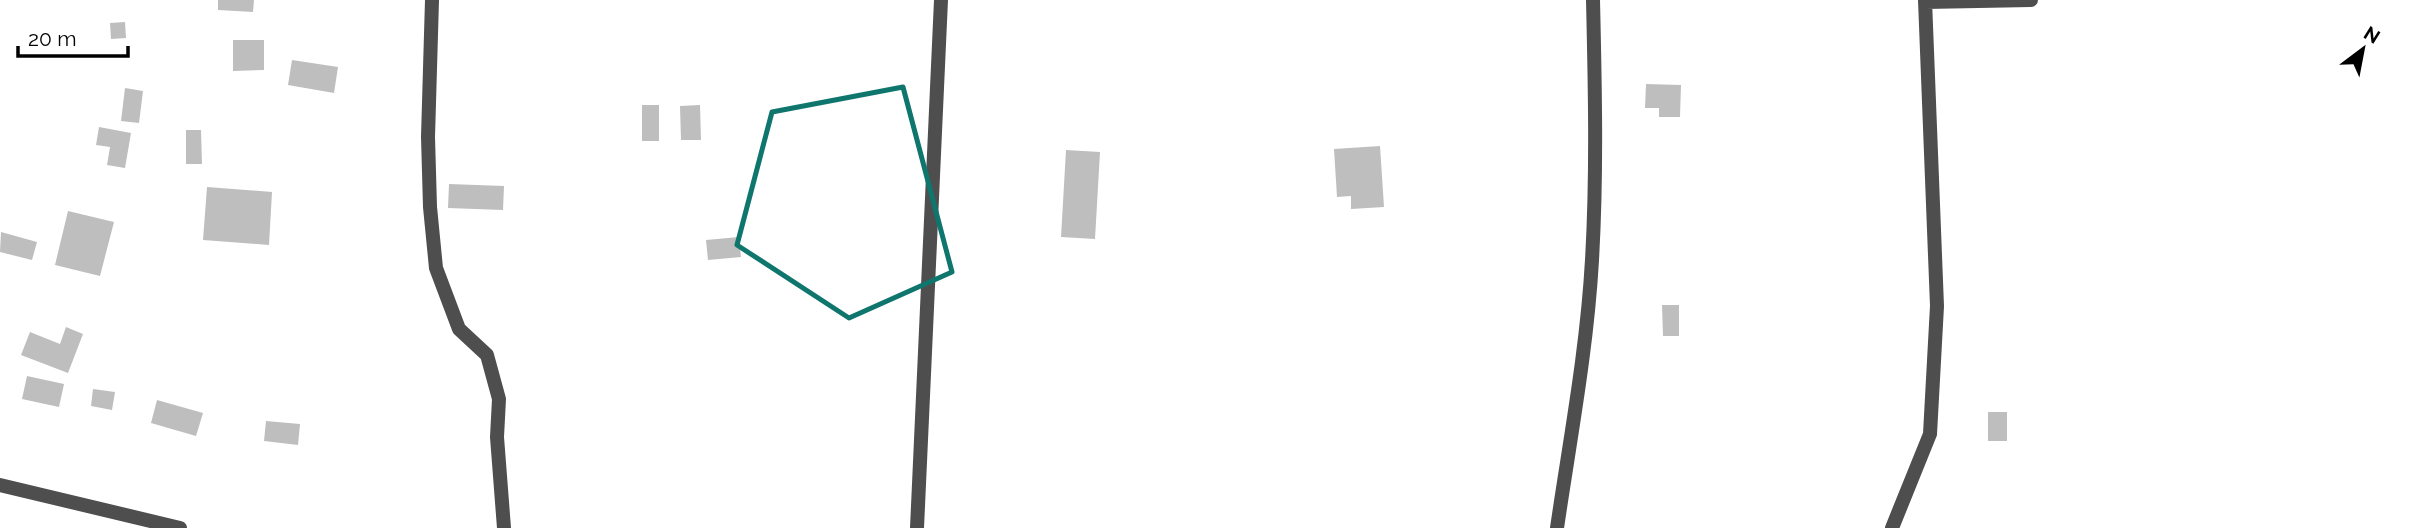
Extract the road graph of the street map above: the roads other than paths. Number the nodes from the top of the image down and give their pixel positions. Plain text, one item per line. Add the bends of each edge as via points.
1 (432, 0) edge
2 (941, 0) edge
3 (1593, 0) edge
4 (2031, 0) edge
5 (1925, 1) edge
6 (0, 485) edge
7 (180, 528) edge
8 (504, 528) edge
9 (917, 528) edge
10 (1557, 528) edge
11 (1892, 528) edge

1 - 8 street via 429,149 436,268 459,329 486,355 499,399
2 - 9 street
3 - 10 street via 1592,261
4 - 5 street
5 - 11 street via 1937,306 1930,434
6 - 7 street

